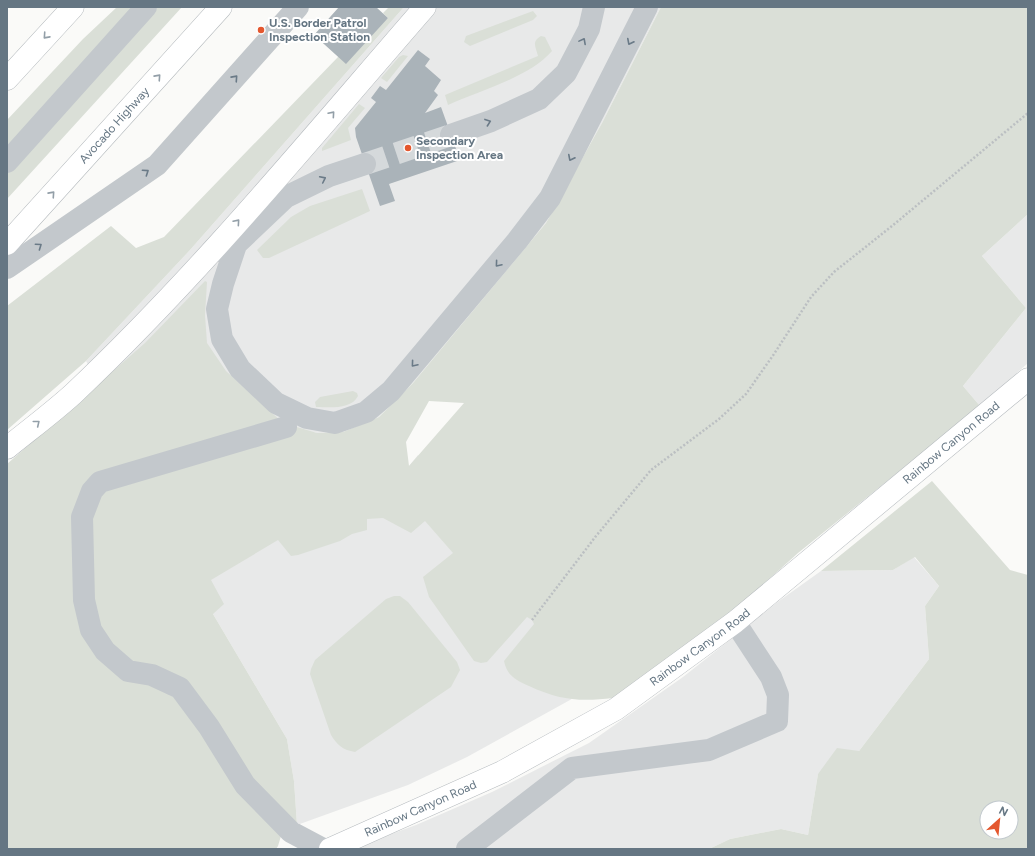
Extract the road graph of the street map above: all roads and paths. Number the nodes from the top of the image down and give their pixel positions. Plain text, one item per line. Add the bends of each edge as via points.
1 (73, 7) edge
2 (146, 7) edge
3 (221, 7) edge
4 (298, 7) edge
5 (425, 7) edge
6 (594, 7) edge
7 (647, 7) edge
8 (7, 79) edge
9 (1028, 113) edge
10 (316, 133) junction
11 (451, 135) tunnel mouth
12 (7, 162) edge
13 (365, 164) tunnel mouth
14 (286, 197) junction
15 (7, 244) edge
16 (236, 245) junction
17 (7, 268) edge
18 (142, 327) junction
19 (1028, 379) edge
20 (286, 427) dead end
21 (7, 448) edge
22 (532, 620) dead end
23 (735, 622) junction
24 (323, 849) edge
25 (330, 849) edge
26 (467, 849) edge

1 -> 8 main road
2 - 12 street
15 -> 3 main road, Avocado Highway
17 -> 4 street via 157,165
10 -> 5 main road
11 -> 6 street via 491,121 539,99 566,73 589,29
7 -> 16 street via 550,198 391,391 366,412 335,423 307,418 276,403 240,369 222,339 218,309
9 - 22 path via 834,272 811,297 746,394 719,419 651,470 596,536
10 - 14 street
18 -> 10 main road
14 -> 13 street via 329,176
14 - 16 street
16 - 18 street
21 -> 18 main road via 72,395
19 - 23 main road, Rainbow Canyon Road
20 - 24 street via 100,482 92,491 82,517 84,600 91,630 105,651 128,671 152,675 180,688 209,727 245,785 291,832
23 - 25 main road, Rainbow Canyon Road via 616,709 502,772
23 - 26 street via 771,677 778,695 777,721 709,750 572,768

